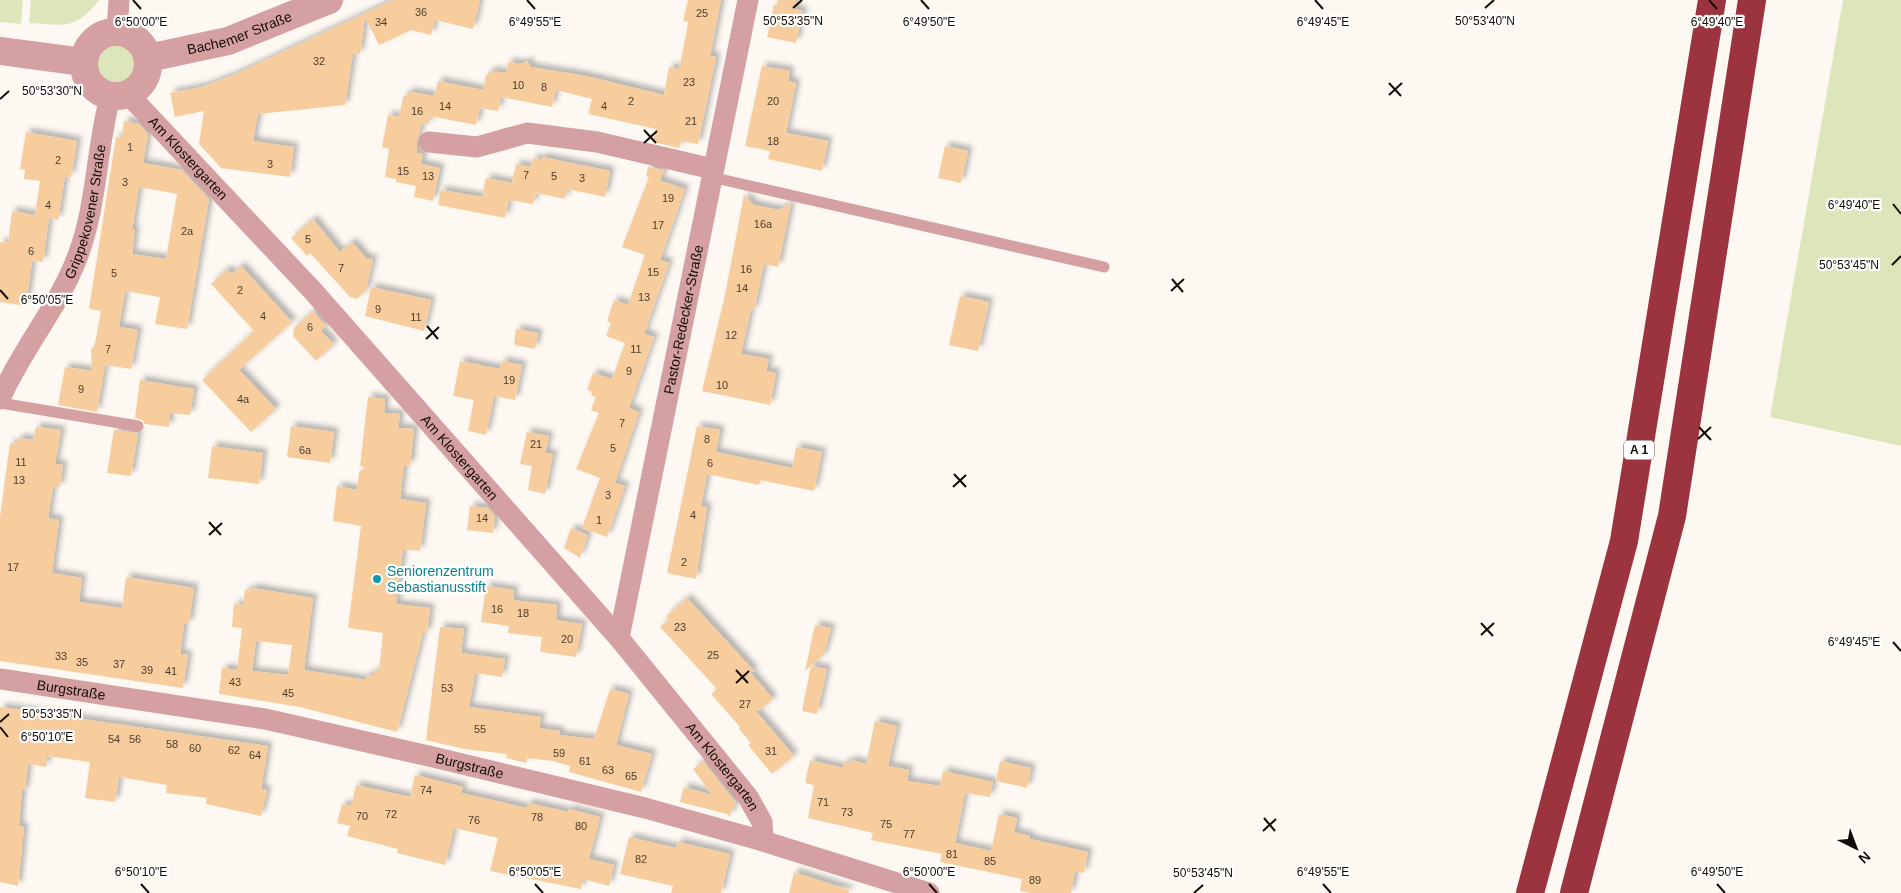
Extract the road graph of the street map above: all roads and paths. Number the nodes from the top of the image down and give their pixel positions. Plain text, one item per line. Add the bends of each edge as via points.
1 (120, 0) edge
2 (329, 0) edge
3 (748, 0) edge
4 (1712, 0) edge
5 (1752, 0) edge
6 (117, 31) junction
7 (0, 51) edge
8 (148, 58) junction
9 (83, 62) junction
10 (119, 96) junction
11 (429, 142) dead end
12 (712, 173) junction
13 (1104, 267) dead end
14 (0, 399) edge
15 (0, 403) edge
16 (138, 426) dead end
17 (618, 638) junction
18 (0, 679) edge
19 (763, 840) junction
20 (929, 893) edge
21 (1530, 893) edge
22 (1574, 893) edge

1 - 6 street
2 - 8 street, Bachemer Straße via 228,41
3 - 12 street, Pastor-Redecker-Straße
4 - 21 highway, A 1 via 1624,541
5 - 22 highway via 1672,516
6 - 8 street via 130,34 139,41
6 - 9 street via 106,32 92,42
7 - 9 street
8 - 10 street via 146,77 138,88
9 - 10 street via 90,85
10 - 14 street, Grippekovener Straße via 77,258 54,306
10 - 17 street, Am Klostergarten via 313,291
11 - 12 street via 477,147 527,133 598,142
12 - 13 lane
12 - 17 street, Pastor-Redecker-Straße
15 - 16 lane
17 - 19 street, Am Klostergarten via 748,797 762,822
18 - 19 street, Burgstraße via 265,719 626,804
19 - 20 street, Burgstraße

